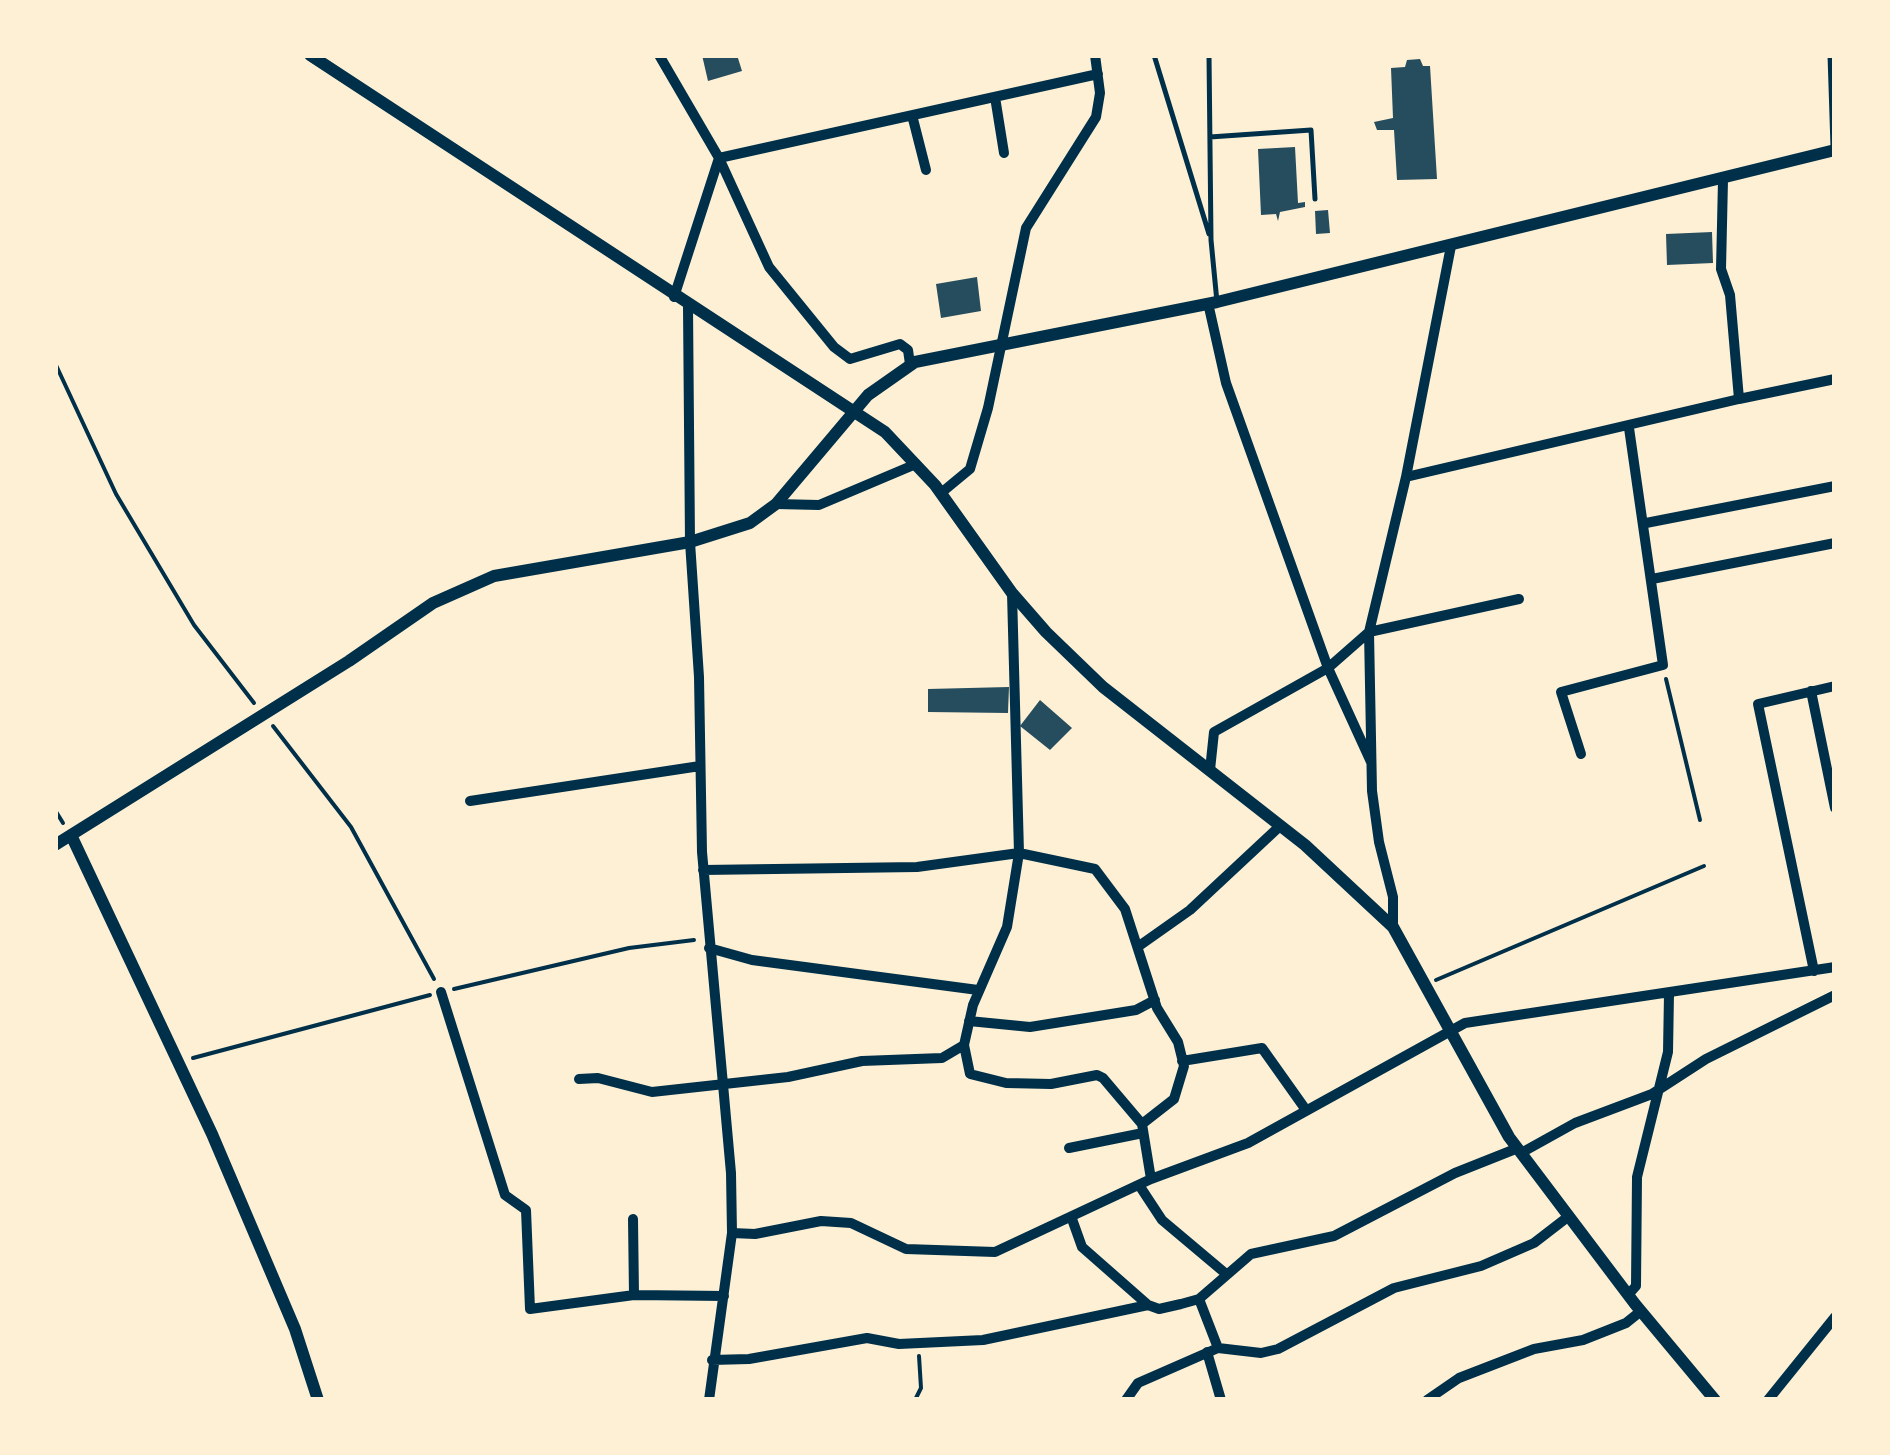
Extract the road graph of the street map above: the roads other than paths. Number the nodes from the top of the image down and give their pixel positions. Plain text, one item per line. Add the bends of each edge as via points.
1 (310, 55) edge
2 (659, 55) edge
3 (1095, 55) edge
4 (1154, 55) edge
5 (1209, 55) edge
6 (1830, 55) edge
7 (1098, 74) junction
8 (995, 97) junction
9 (912, 115) junction
10 (1210, 136) junction
11 (1834, 150) edge
12 (1004, 153) dead end
13 (719, 158) junction
14 (926, 170) dead end
15 (1723, 180) junction
16 (1315, 199) dead end
17 (1211, 240) junction
18 (1452, 246) junction
19 (674, 297) junction
20 (1212, 303) junction
21 (688, 307) junction
22 (999, 346) junction
23 (910, 364) junction
24 (1835, 379) edge
25 (1739, 400) junction
26 (853, 410) junction
27 (1630, 428) junction
28 (916, 464) junction
29 (1406, 477) junction
30 (1835, 486) edge
31 (941, 493) junction
32 (776, 504) junction
33 (1646, 523) junction
34 (690, 542) junction
35 (1835, 543) edge
36 (1652, 579) junction
37 (1012, 593) junction
38 (1519, 599) dead end
39 (1369, 632) junction
40 (1328, 668) junction
41 (1835, 686) edge
42 (1810, 690) junction
43 (1581, 754) dead end
44 (1371, 762) junction
45 (700, 766) junction
46 (1210, 770) junction
47 (470, 801) dead end
48 (1835, 808) edge
49 (1280, 826) junction
50 (70, 835) junction
51 (55, 846) edge
52 (1019, 853) junction
53 (703, 870) junction
54 (1393, 927) junction
55 (709, 943) junction
56 (1139, 946) junction
57 (1835, 967) edge
58 (1814, 971) junction
59 (978, 990) junction
60 (441, 992) road end
61 (1669, 994) junction
62 (1835, 995) edge
63 (1155, 1000) junction
64 (969, 1021) junction
65 (1452, 1030) junction
66 (964, 1045) junction
67 (1182, 1061) junction
68 (579, 1079) dead end
69 (720, 1084) junction
70 (1660, 1089) junction
71 (1306, 1110) junction
72 (1142, 1128) junction
73 (1069, 1148) dead end
74 (1519, 1151) junction
75 (1152, 1179) junction
76 (1139, 1185) junction
77 (1569, 1216) junction
78 (633, 1219) dead end
79 (1072, 1219) junction
80 (732, 1234) junction
81 (1225, 1273) junction
82 (634, 1295) junction
83 (1628, 1295) junction
84 (724, 1296) junction
85 (1198, 1298) junction
86 (1148, 1305) junction
87 (1640, 1311) junction
88 (1835, 1317) edge
89 (1212, 1350) junction
90 (712, 1360) junction
91 (1709, 1398) edge
92 (318, 1400) edge
93 (708, 1400) edge
94 (1126, 1400) edge
95 (1221, 1400) edge
96 (1428, 1400) edge
97 (1768, 1400) edge

1 - 19 street
2 - 13 street
3 - 7 street
4 - 17 lane
5 - 10 lane
6 - 11 lane
7 - 8 street
7 - 22 street via 1096,117 1026,228
8 - 9 street
8 - 12 street
9 - 13 street
9 - 14 street
10 - 16 lane via 1311,130
10 - 17 lane
11 - 15 street
13 - 19 street
13 - 23 street via 768,267 834,347 850,359 900,344
15 - 18 street
15 - 25 street via 1721,269 1730,295
17 - 20 lane
18 - 20 street
18 - 29 street
19 - 21 street
20 - 22 street
20 - 40 street via 1226,384
21 - 26 street
21 - 34 street
22 - 23 street
22 - 31 street via 970,469
23 - 26 street
24 - 25 street
25 - 27 street
26 - 28 street
26 - 32 street
27 - 29 street
27 - 33 street
28 - 31 street
28 - 32 street via 819,505
29 - 39 street
30 - 33 street
31 - 37 street
32 - 34 street via 750,523
33 - 36 street
34 - 45 street
34 - 50 street via 494,576 433,603
35 - 36 street
36 - 43 street via 1663,665 1561,692
37 - 46 street via 1103,688
37 - 52 street
38 - 39 street
39 - 40 street
39 - 44 street
40 - 44 street
40 - 46 street via 1214,732
41 - 42 street
42 - 48 street
42 - 58 street via 1760,701 1758,708
44 - 54 street
45 - 47 street
45 - 53 street
46 - 49 street
49 - 54 street
49 - 56 street via 1190,910
50 - 51 street
50 - 92 street via 179,1062
52 - 53 street via 916,867
52 - 56 street via 1095,868 1126,909
52 - 59 street via 1006,927
53 - 55 street
54 - 65 street
55 - 59 street via 752,960
55 - 69 street
56 - 63 street
57 - 58 street
58 - 61 street
59 - 64 street
60 - 82 street via 506,1195 526,1210 530,1308
61 - 65 street via 1566,1006
61 - 70 street
62 - 70 street
63 - 64 street via 1136,1010 1030,1027
63 - 67 street
64 - 66 street
65 - 71 street
65 - 74 street
66 - 69 street via 942,1058 862,1061
66 - 72 street via 970,1074 978,1078 1051,1084 1097,1075
67 - 71 street via 1262,1048
67 - 72 street via 1174,1098
68 - 69 street via 652,1092
69 - 80 street
70 - 74 street
70 - 83 street via 1637,1177 1637,1279
71 - 75 street via 1248,1143
72 - 73 street
72 - 75 street
74 - 77 street
74 - 81 street via 1455,1174 1334,1236 1251,1254
75 - 76 street
76 - 79 street
76 - 81 street via 1162,1220
77 - 83 street
77 - 89 street via 1534,1243 1481,1266 1394,1288 1278,1349
78 - 82 street
79 - 80 street via 995,1252 906,1249 851,1224 820,1221
79 - 86 street via 1082,1247
80 - 84 street
81 - 85 street
82 - 84 street
83 - 87 street
84 - 90 street
85 - 86 street via 1159,1309
85 - 89 street
86 - 90 street via 984,1340 868,1338
87 - 91 street
87 - 96 street via 1584,1340 1534,1349 1460,1378
88 - 97 street
89 - 94 street via 1138,1382
89 - 95 street
90 - 93 street

